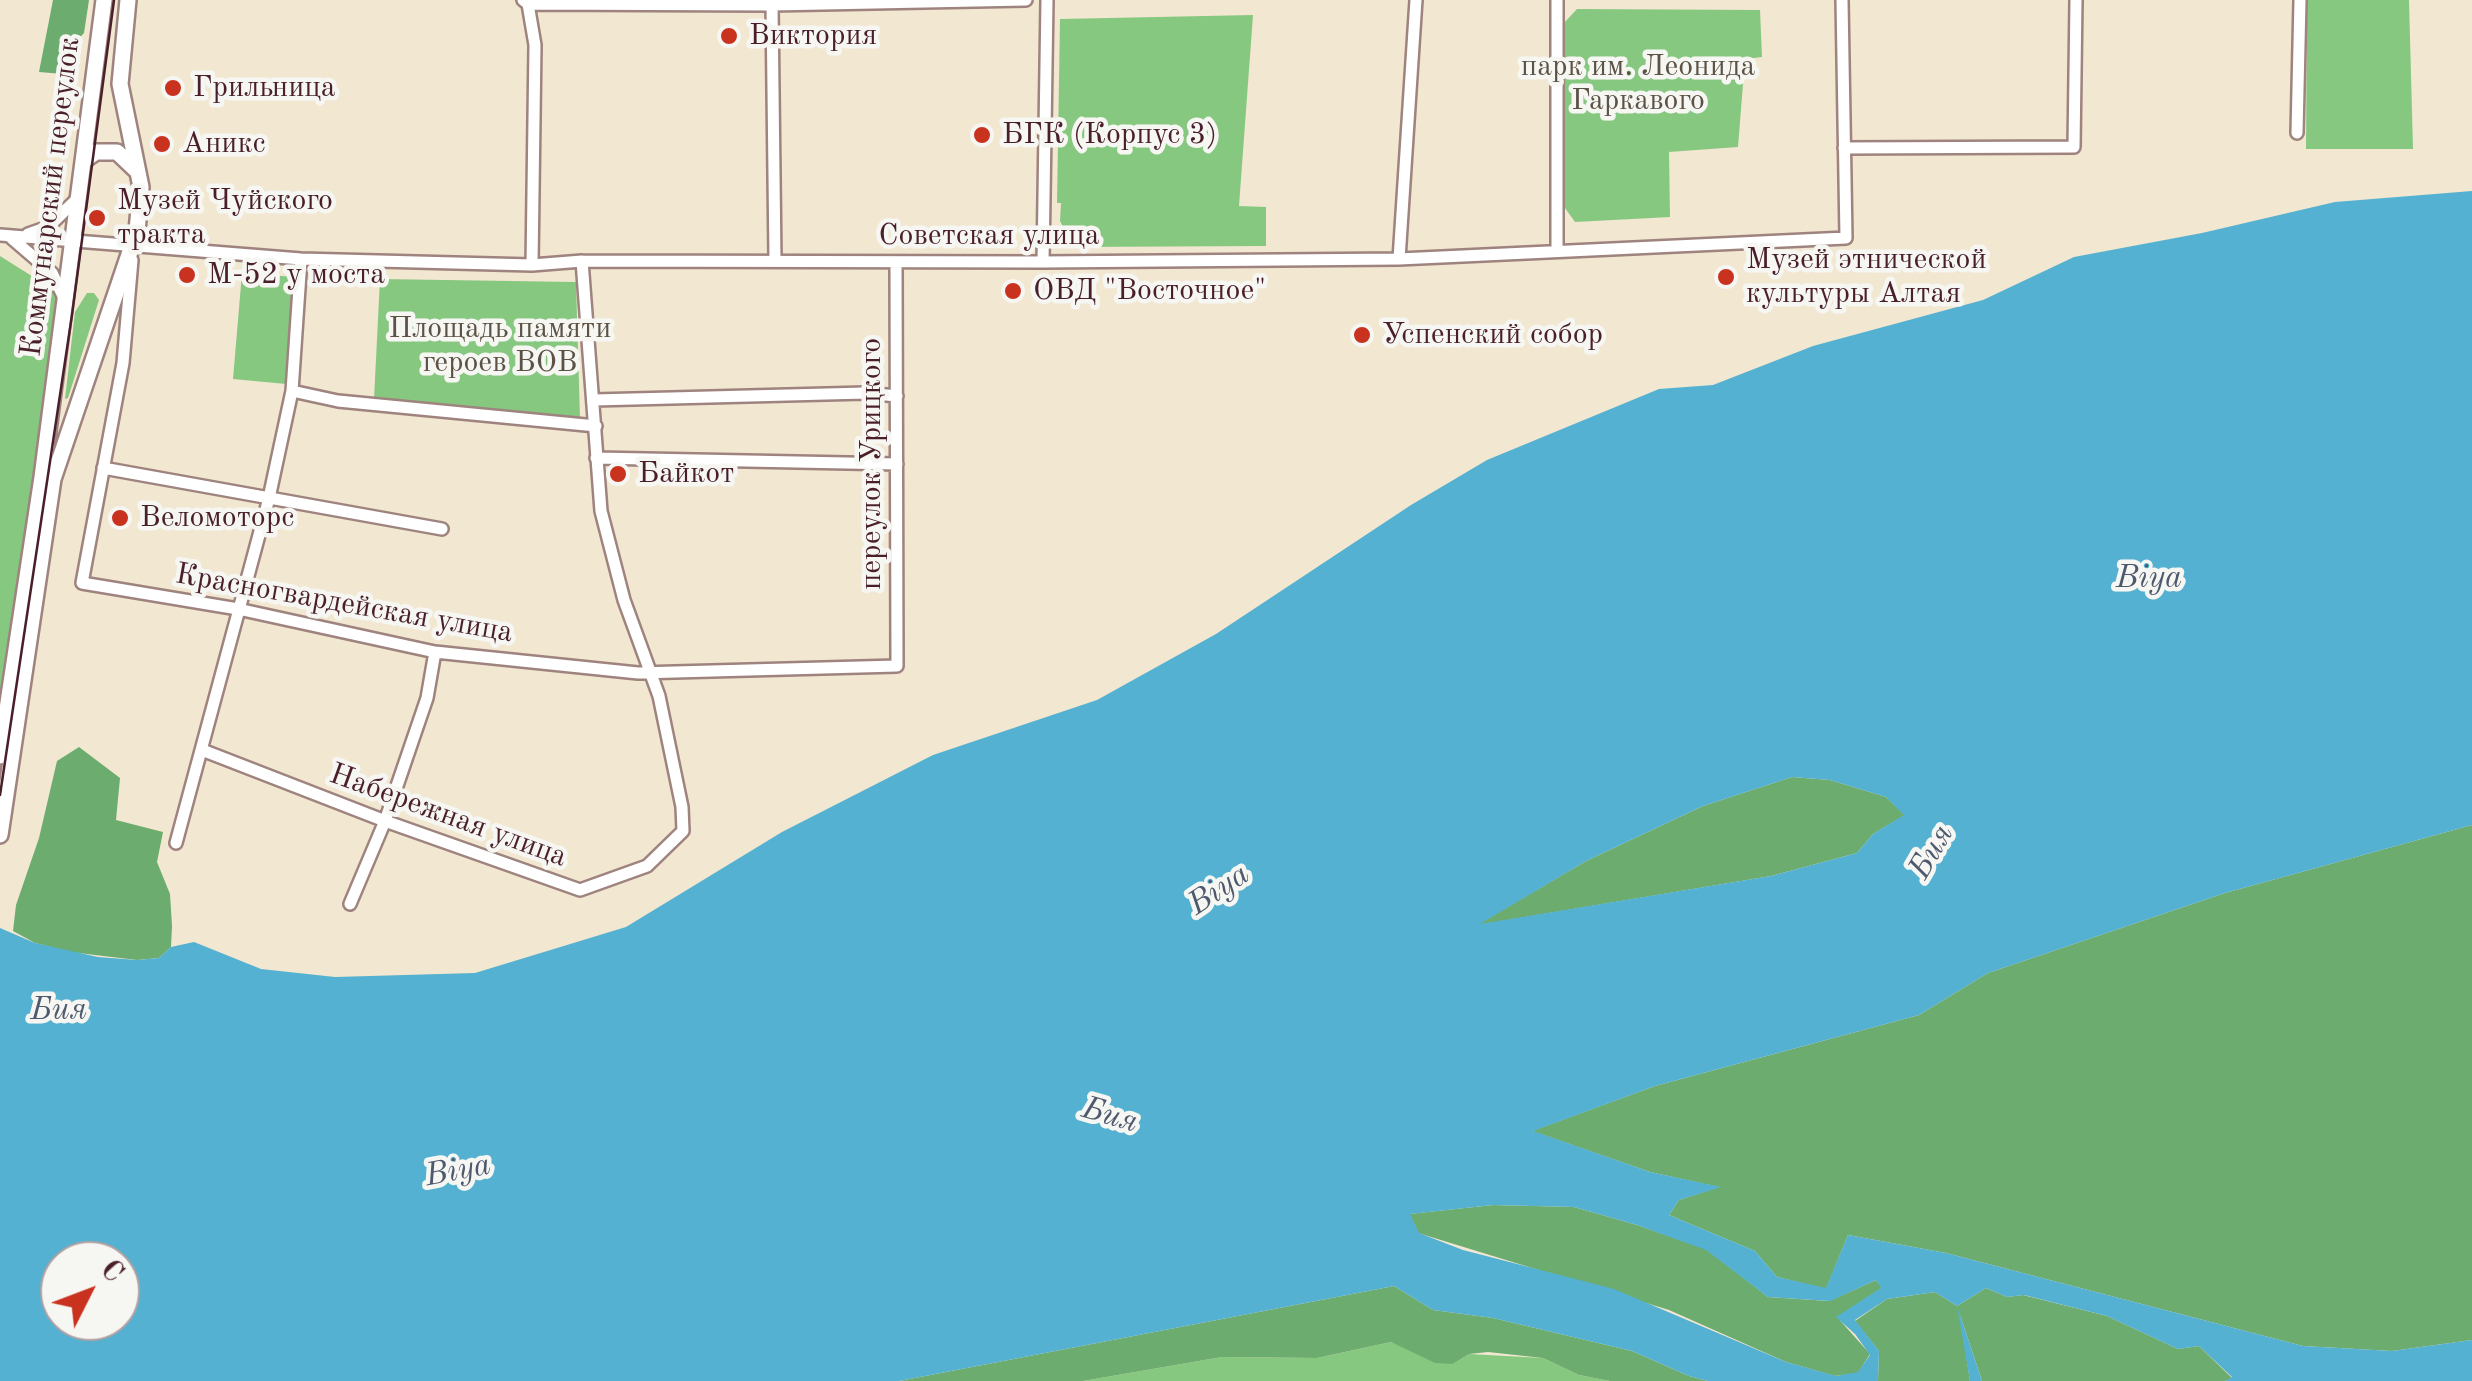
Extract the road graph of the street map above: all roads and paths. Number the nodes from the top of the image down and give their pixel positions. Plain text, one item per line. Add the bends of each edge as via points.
1 (104, 0) edge
2 (128, 0) edge
3 (1026, 0) edge
4 (1046, 0) edge
5 (1416, 0) edge
6 (1558, 0) edge
7 (1842, 0) edge
8 (2076, 0) edge
9 (2300, 0) edge
10 (526, 2) edge
11 (840, 2) edge
12 (772, 5) junction
13 (2297, 133) dead end
14 (1844, 148) junction
15 (83, 161) junction
16 (139, 174) junction
17 (78, 197) junction
18 (4, 235) edge
19 (72, 242) junction
20 (133, 247) junction
21 (1556, 251) junction
22 (1399, 258) junction
23 (301, 259) junction
24 (582, 260) junction
25 (776, 261) junction
26 (896, 262) junction
27 (1043, 262) junction
28 (532, 265) junction
29 (66, 304) junction
30 (292, 390) junction
31 (897, 396) junction
32 (594, 400) junction
33 (596, 426) junction
34 (596, 458) junction
35 (897, 464) junction
36 (104, 468) junction
37 (269, 498) junction
38 (442, 529) dead end
39 (39, 536) junction
40 (238, 609) junction
41 (435, 652) junction
42 (897, 666) joint
43 (650, 673) junction
44 (202, 750) junction
45 (6, 758) edge
46 (385, 821) junction
47 (0, 835) edge
48 (176, 843) dead end
49 (350, 904) dead end

1 - 15 main road, Коммунарский переулок
2 - 16 main road, Коммунарский переулок via 120,84
3 - 11 street
4 - 27 street
5 - 22 street
6 - 21 street
7 - 14 street
8 - 14 street via 2074,147
9 - 13 street
10 - 12 street
10 - 28 street via 535,45
11 - 12 street
12 - 25 street
14 - 21 street, Советская улица via 1846,238
15 - 16 main road via 96,152 117,152
15 - 17 main road, Коммунарский переулок
16 - 20 main road, Коммунарский переулок
17 - 18 street via 48,227
17 - 19 main road, Коммунарский переулок
18 - 19 street, Советская улица
18 - 29 street via 52,272
19 - 20 street, Советская улица
19 - 29 main road, Коммунарский переулок
20 - 23 street, Советская улица
20 - 36 street via 126,340
20 - 39 main road, Коммунарский переулок via 56,466
21 - 22 street, Советская улица
22 - 27 street, Советская улица
23 - 28 street, Советская улица
23 - 30 street
24 - 25 street, Советская улица
24 - 28 street, Советская улица
24 - 32 street
25 - 26 street, Советская улица
26 - 27 street, Советская улица
26 - 31 street, переулок Урицкого
29 - 39 main road, Коммунарский переулок
30 - 33 street via 338,401
30 - 37 street
31 - 32 street
31 - 35 street, переулок Урицкого
32 - 33 street
33 - 34 street
34 - 35 street
34 - 43 street via 606,540
35 - 42 street, переулок Урицкого
36 - 37 street
36 - 40 street, Красногвардейская улица via 82,583
37 - 38 street
37 - 40 street
39 - 45 main road, Коммунарский переулок
40 - 41 street, Красногвардейская улица
40 - 44 street
41 - 43 street, Красногвардейская улица
41 - 46 street via 427,698
42 - 43 street, Красногвардейская улица
43 - 46 street, Набережная улица via 684,824 647,866 580,890
44 - 46 street, Набережная улица
44 - 48 street
45 - 47 main road, Коммунарский переулок
46 - 49 street

